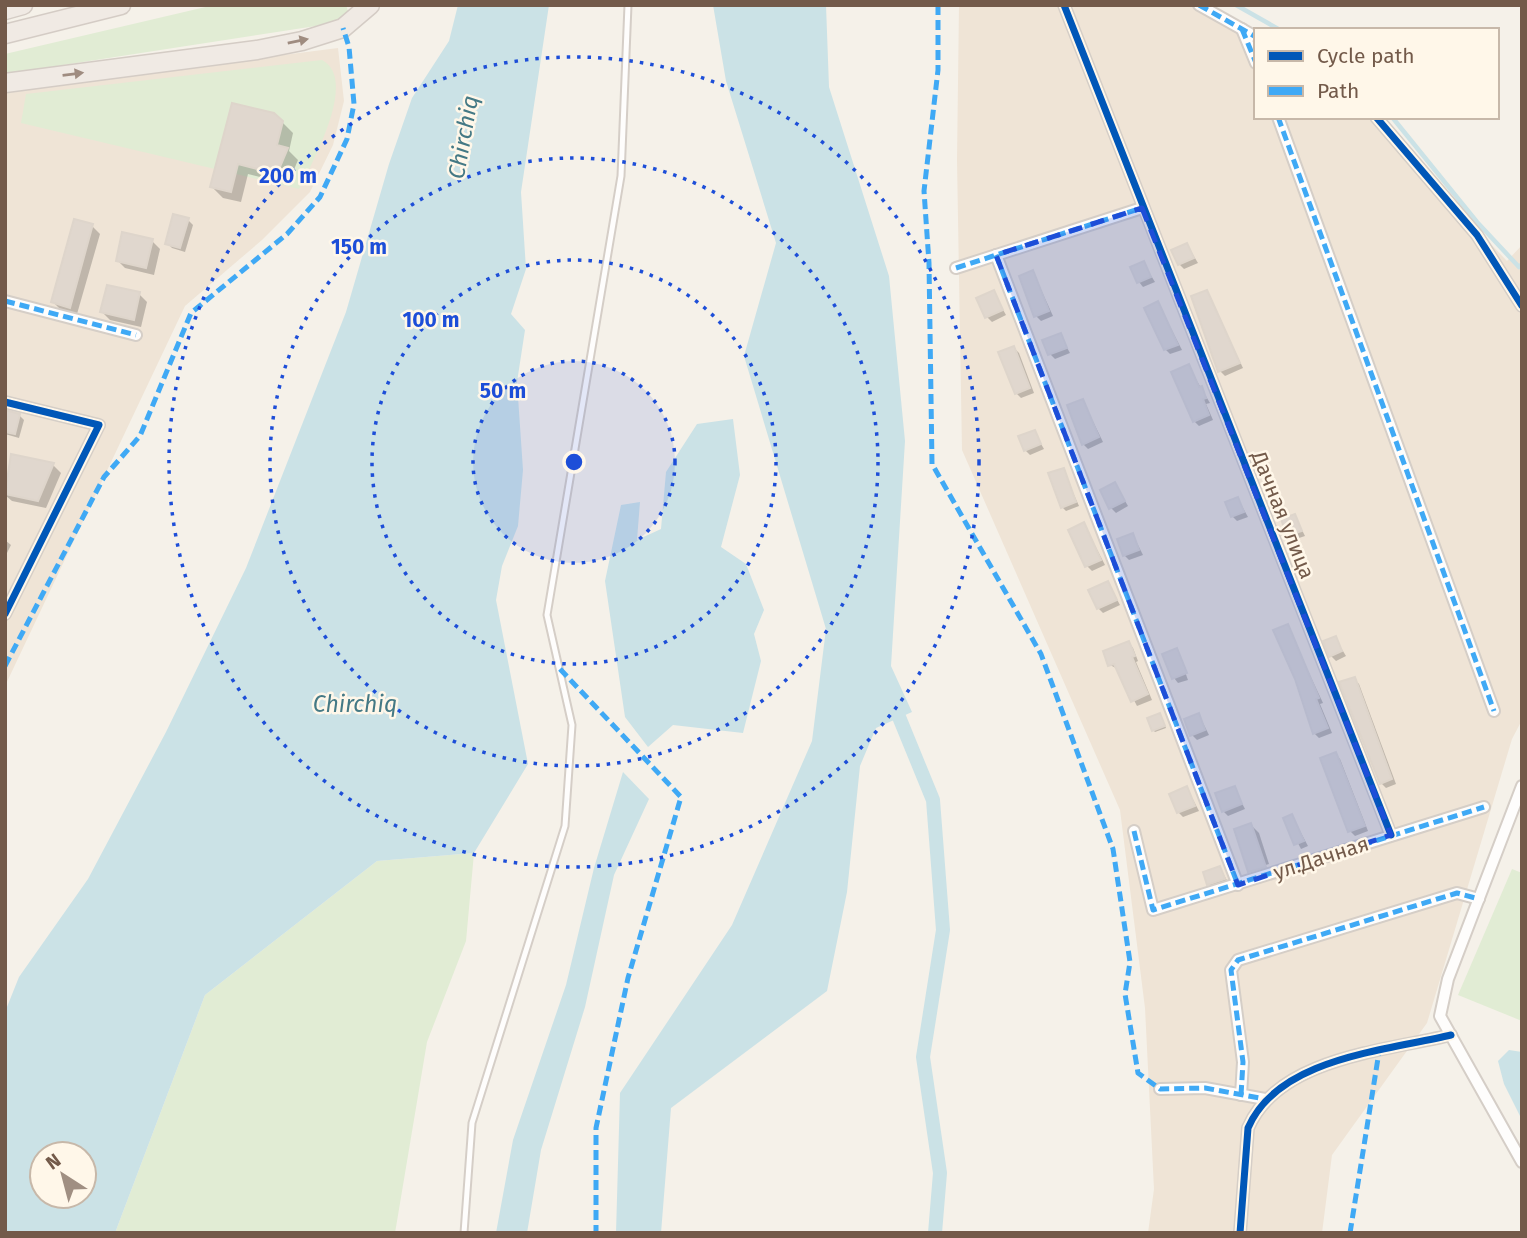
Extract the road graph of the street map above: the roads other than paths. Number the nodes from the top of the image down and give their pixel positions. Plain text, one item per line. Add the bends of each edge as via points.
1 (23, 5) edge
2 (121, 5) edge
3 (370, 5) edge
4 (628, 5) edge
5 (1064, 5) edge
6 (1199, 5) edge
7 (5, 10) edge
8 (1242, 29) junction
9 (5, 34) edge
10 (1254, 36) edge
11 (1254, 59) edge
12 (5, 83) edge
13 (1279, 119) edge
14 (1378, 119) edge
15 (1142, 208) junction
16 (996, 256) junction
17 (956, 268) dead end
18 (5, 301) edge
19 (1522, 306) edge
20 (136, 335) dead end
21 (5, 402) edge
22 (5, 614) edge
23 (1494, 712) dead end
24 (1522, 786) edge
25 (1484, 807) dead end
26 (1134, 831) dead end
27 (1391, 835) junction
28 (1238, 885) junction
29 (1479, 899) junction
30 (1451, 1035) junction
31 (1160, 1089) dead end
32 (1241, 1095) junction
33 (1265, 1100) junction
34 (1522, 1162) edge
35 (464, 1233) edge
36 (1240, 1233) edge

1 - 7 highway
2 - 9 highway
12 -> 3 highway via 302,41 343,29
4 - 35 lane via 621,176 547,615 572,725 565,826 472,1124
5 - 15 street, Дачная улица
6 - 8 street
8 - 10 street
8 - 11 street
13 - 23 street
14 - 19 street via 1477,235
15 - 16 street
15 - 27 street, Дачная улица
16 - 17 street
16 - 28 street
18 - 20 street
21 - 22 street via 99,425
24 - 29 street
25 - 27 street, ул.Дачная
26 - 28 street, ул.Дачная via 1153,910
27 - 28 street, ул.Дачная
29 - 30 street via 1448,979 1440,1016
29 - 32 street via 1457,893 1238,960 1231,970 1242,1062
30 - 33 street via 1335,1062 1283,1083
30 - 34 street
31 - 32 street via 1205,1088
32 - 33 street
33 - 36 street via 1248,1128

